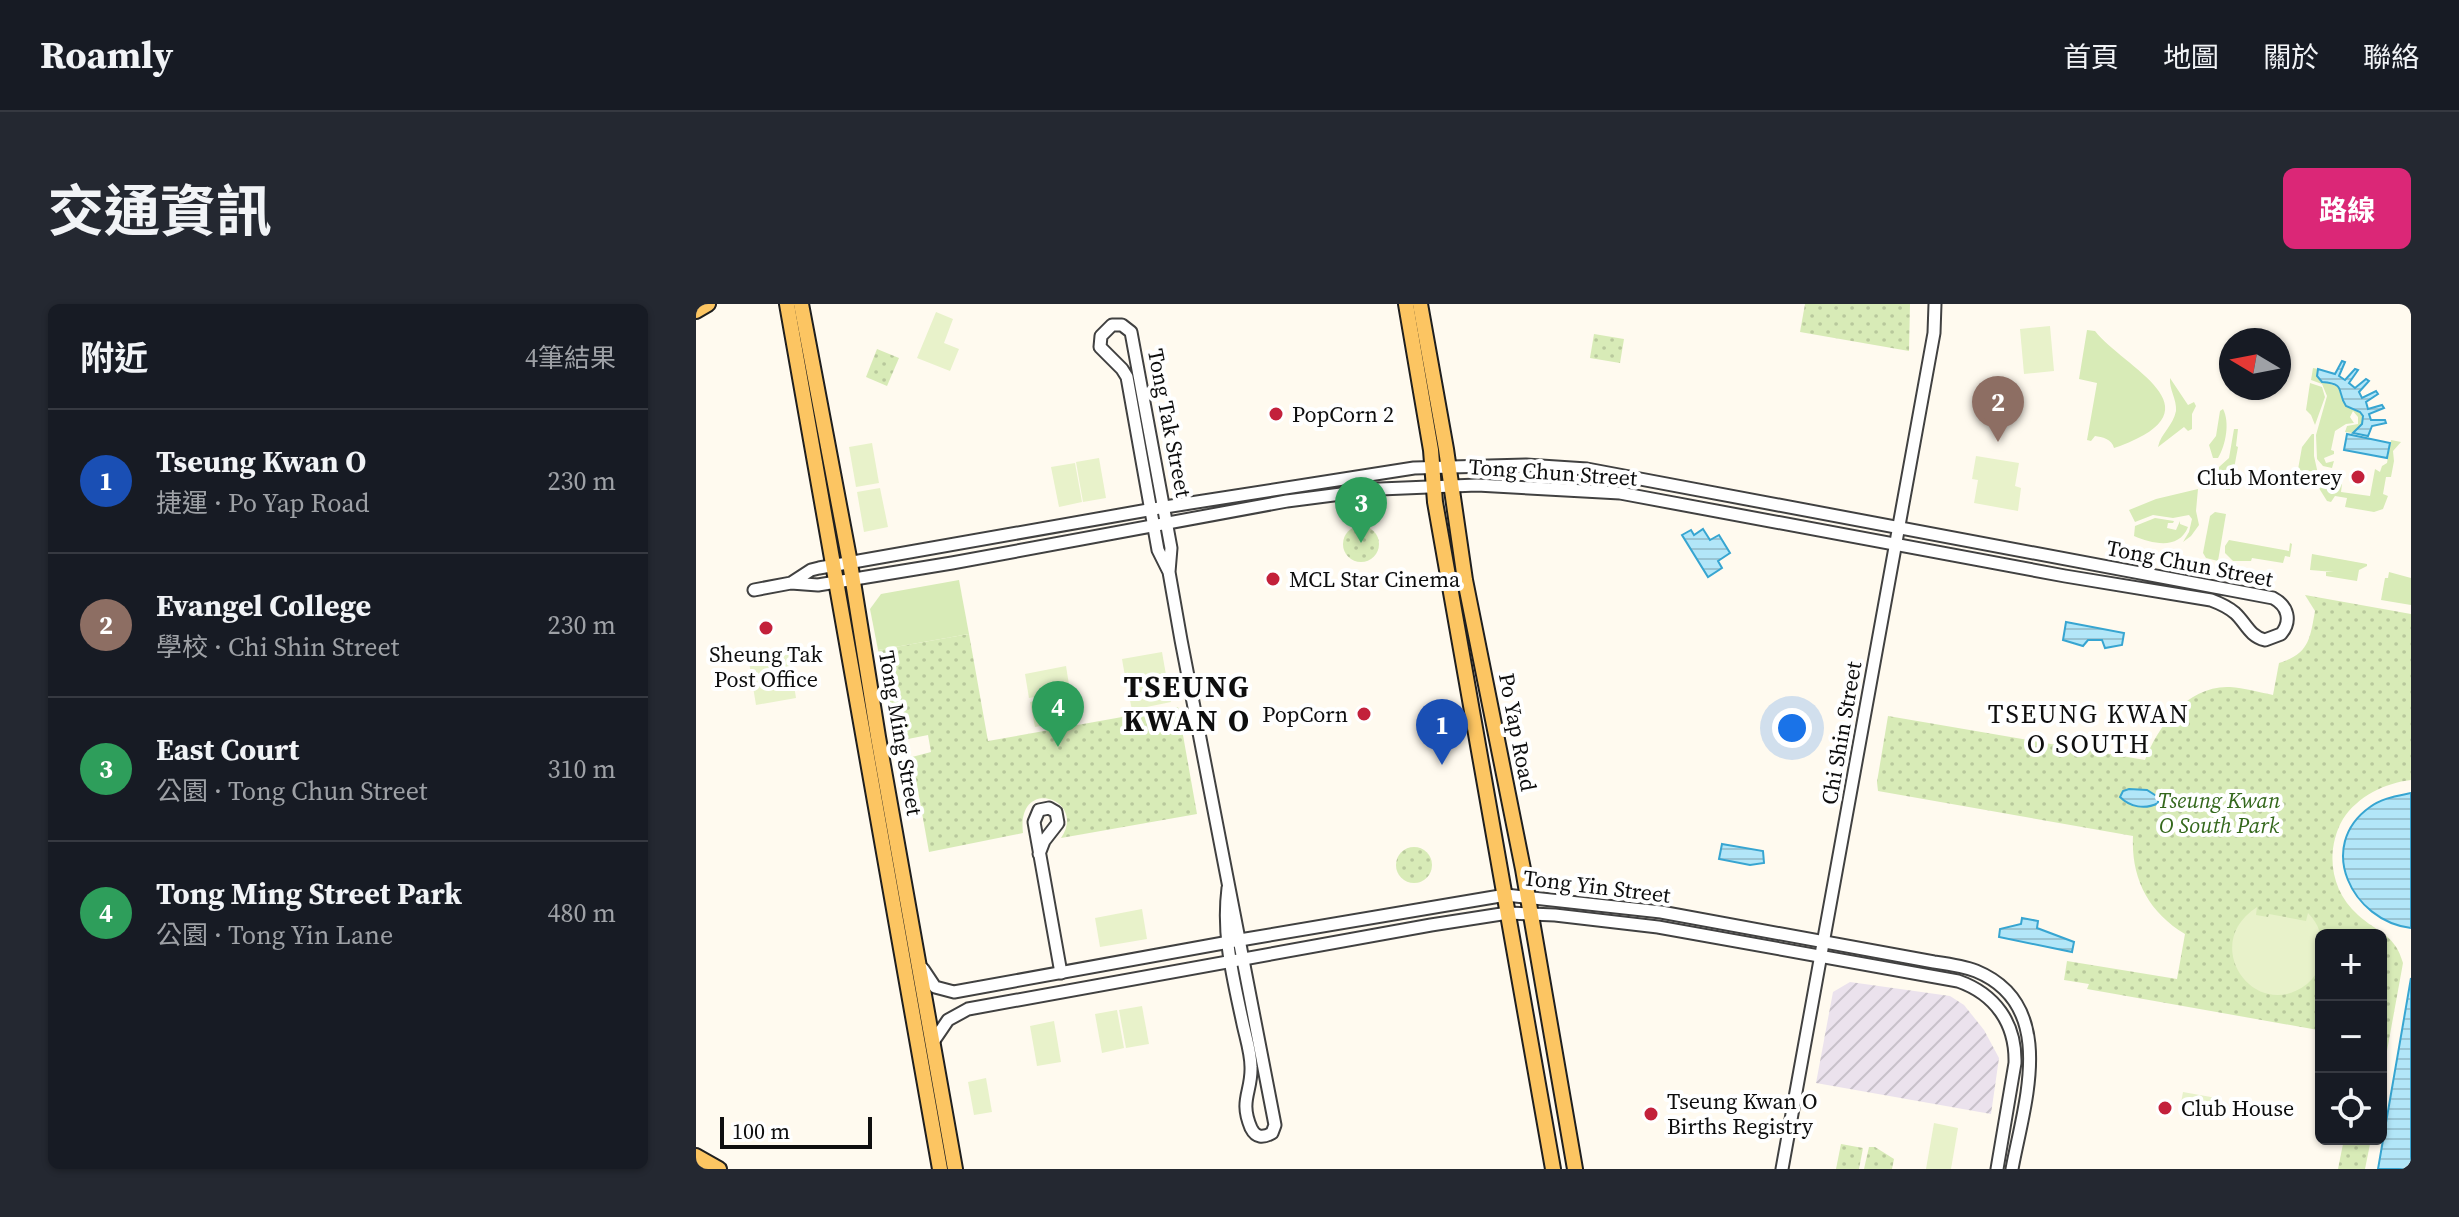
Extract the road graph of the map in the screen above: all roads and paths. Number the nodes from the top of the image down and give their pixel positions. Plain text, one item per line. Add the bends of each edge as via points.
1 (708, 304) edge
2 (787, 304) edge
3 (801, 304) edge
4 (1406, 304) edge
5 (1420, 304) edge
6 (1935, 304) edge
7 (696, 311) edge
8 (1449, 466) junction
9 (1432, 467) junction
10 (1587, 469) junction
11 (1434, 485) junction
12 (1452, 486) junction
13 (1571, 490) junction
14 (1165, 507) junction
15 (1151, 509) junction
16 (1168, 522) junction
17 (1154, 525) junction
18 (1899, 528) junction
19 (1895, 544) junction
20 (850, 563) junction
21 (832, 566) junction
22 (1169, 572) junction
23 (853, 579) junction
24 (835, 582) junction
25 (791, 583) junction
26 (754, 590) dead end
27 (1039, 854) dead end
28 (1228, 888) junction
29 (1506, 895) junction
30 (1527, 897) junction
31 (1508, 913) junction
32 (1530, 913) junction
33 (1240, 940) junction
34 (1822, 941) junction
35 (1227, 943) junction
36 (1820, 956) junction
37 (918, 957) junction
38 (1243, 959) junction
39 (1230, 961) junction
40 (1061, 973) junction
41 (933, 1042) junction
42 (696, 1156) edge
43 (719, 1169) edge
44 (940, 1169) edge
45 (955, 1169) edge
46 (1553, 1169) edge
47 (1575, 1169) edge
48 (1782, 1169) edge
49 (1997, 1169) edge
50 (2012, 1169) edge

1 - 7 main road
2 - 21 main road, Tong Ming Street
3 - 20 main road, Tong Ming Street
4 - 9 main road, Po Yap Road
5 - 8 main road, Po Yap Road
6 - 18 street, Chi Shin Street
8 - 9 street, Tong Chun Street
8 - 10 street, Tong Chun Street
8 - 12 main road, Po Yap Road
9 - 11 main road, Po Yap Road
9 - 14 street, Tong Chun Street
10 - 13 street via 1580,485
10 - 18 street, Tong Chun Street
11 - 12 street, Tong Chun Street
11 - 16 street, Tong Chun Street via 1287,501
11 - 29 main road, Po Yap Road
12 - 13 street, Tong Chun Street
12 - 30 main road, Po Yap Road via 1464,576
13 - 19 street, Tong Chun Street via 1646,498
14 - 15 street, Tong Chun Street
14 - 15 street, Tong Tak Street via 1133,337 1127,328 1112,325 1103,331 1100,347 1127,377
14 - 16 street, Tong Tak Street
15 - 17 street, Tong Tak Street
15 - 20 street, Tong Chun Street
16 - 17 street, Tong Chun Street
16 - 22 street, Tong Tak Street
17 - 22 street, Tong Tak Street
17 - 23 street, Tong Chun Street
18 - 19 street, Chi Shin Street
18 - 19 street, Tong Chun Street via 2273,598 2285,609 2287,625 2276,638 2259,639 2235,613 2211,600
19 - 34 street, Chi Shin Street
20 - 21 street, Tong Chun Street
20 - 23 main road, Tong Ming Street
21 - 24 main road, Tong Ming Street
21 - 25 street, Tong Chun Street via 811,570
22 - 28 street, Tong Tak Street
23 - 24 street, Tong Chun Street
23 - 37 main road, Tong Ming Street
24 - 25 street, Tong Chun Street
24 - 44 main road, Tong Ming Street
25 - 26 street
27 - 40 street
28 - 33 street, Tong Tak Street
28 - 35 street, Tong Tak Street
29 - 30 street, Tong Yin Street
29 - 31 main road, Po Yap Road
29 - 33 street, Tong Yin Street
30 - 32 main road, Po Yap Road
30 - 34 street, Tong Yin Street via 1661,912
31 - 32 street, Tong Yin Street
31 - 38 street, Tong Yin Street
31 - 46 main road, Po Yap Road
32 - 36 street, Tong Yin Street via 1658,927
32 - 47 main road, Po Yap Road
33 - 35 street, Tong Yin Street
33 - 38 street, Tong Tak Street
34 - 36 street, Chi Shin Street
34 - 50 street, Tong Yin Street via 1973,970 2008,994 2025,1022 2031,1054
35 - 39 street, Tong Tak Street
35 - 40 street, Tong Yin Street
36 - 48 street, Chi Shin Street
36 - 49 street, Tong Yin Street via 1958,981 1996,1005 2010,1028 2015,1054
37 - 40 street, Tong Yin Street via 935,987 954,992
37 - 41 main road, Tong Ming Street
38 - 39 street, Tong Yin Street
38 - 39 street, Tong Tak Street via 1275,1125 1265,1137 1253,1131 1246,1109 1252,1066
39 - 41 street, Tong Yin Street via 968,1009 948,1020
41 - 45 main road, Tong Ming Street
42 - 43 main road

